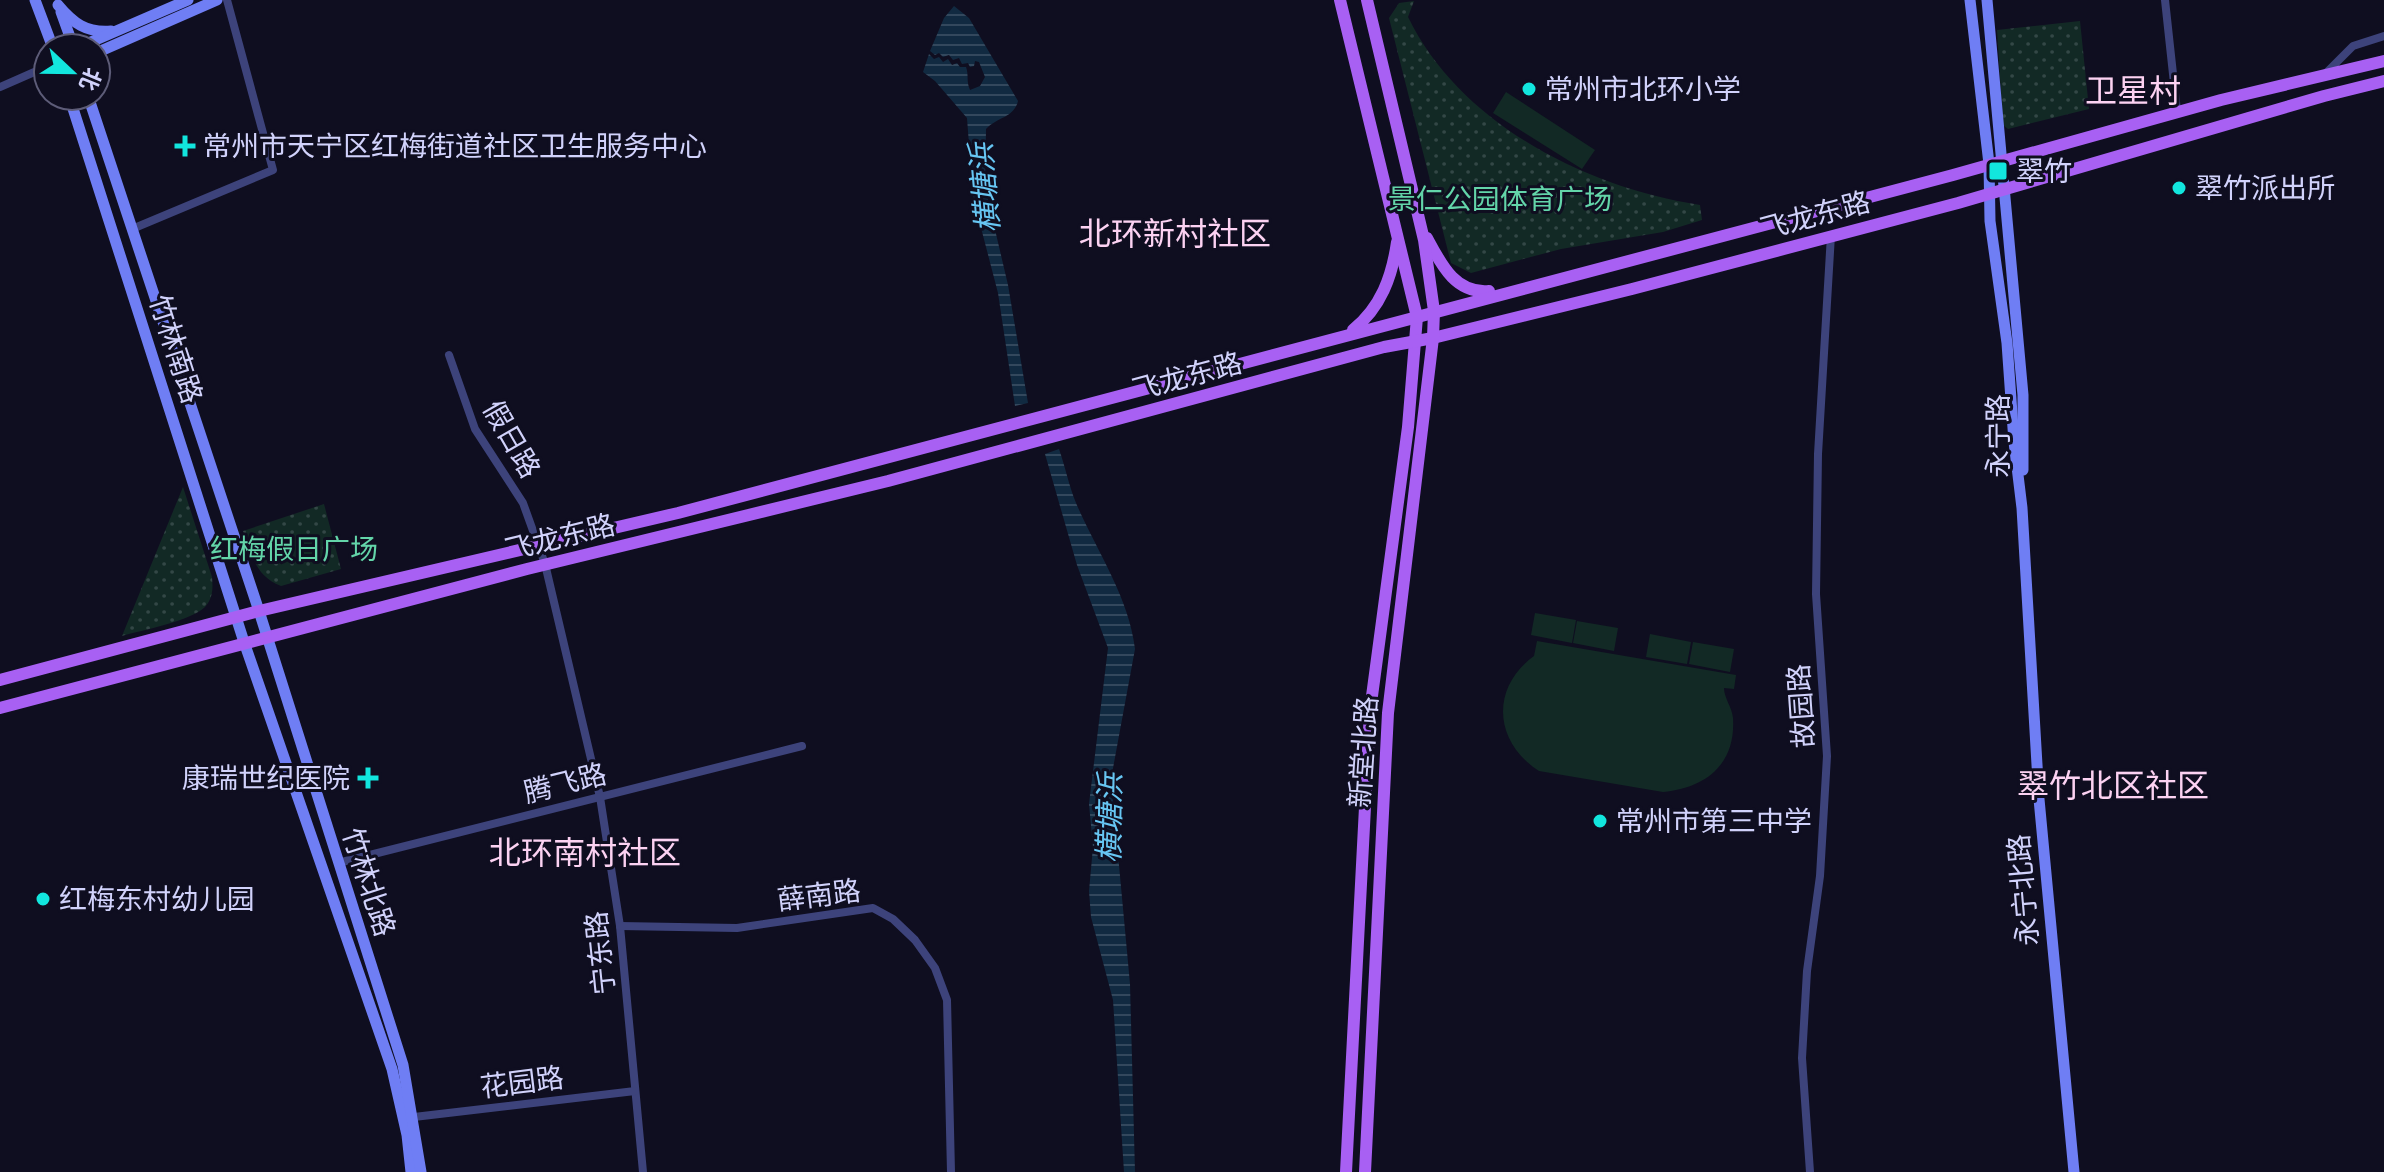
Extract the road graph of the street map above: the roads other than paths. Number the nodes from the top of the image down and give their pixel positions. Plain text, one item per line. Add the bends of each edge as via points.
1 (35, 0) edge
2 (188, 0) edge
3 (217, 0) edge
4 (227, 0) edge
5 (1340, 0) edge
6 (1367, 0) edge
7 (1970, 0) edge
8 (1987, 0) edge
9 (2165, 0) edge
10 (57, 2) edge
11 (119, 30) junction
12 (47, 32) edge
13 (69, 32) edge
14 (112, 33) edge
15 (2384, 36) edge
16 (112, 48) edge
17 (2384, 61) edge
18 (32, 73) edge
19 (2322, 77) junction
20 (2384, 81) edge
21 (0, 87) edge
22 (2177, 111) junction
23 (74, 112) edge
24 (94, 112) edge
25 (2004, 160) junction
26 (1989, 164) junction
27 (2004, 188) junction
28 (1989, 193) junction
29 (1421, 228) junction
30 (132, 229) junction
31 (1398, 235) junction
32 (1831, 235) junction
33 (1516, 289) junction
34 (1434, 311) junction
35 (1417, 317) junction
36 (1347, 334) junction
37 (1433, 338) junction
38 (1415, 342) junction
39 (449, 355) dead end
40 (2022, 508) junction
41 (540, 545) junction
42 (545, 564) junction
43 (259, 611) junction
44 (237, 617) junction
45 (266, 637) junction
46 (244, 642) junction
47 (0, 680) edge
48 (0, 708) edge
49 (802, 746) dead end
50 (600, 797) junction
51 (338, 863) junction
52 (620, 926) junction
53 (635, 1091) junction
54 (414, 1117) junction
55 (411, 1172) edge
56 (421, 1172) edge
57 (643, 1172) edge
58 (951, 1172) edge
59 (1346, 1172) edge
60 (1365, 1172) edge
61 (1810, 1172) edge
62 (2074, 1172) edge

1 - 12 main road
2 - 11 main road
3 - 16 main road
4 - 30 street via 273,170
5 - 31 main road, 新堂北路
6 - 29 main road
7 - 26 main road, 永宁路
8 - 25 main road, 永宁路
9 - 22 street
10 - 11 main road via 82,28
10 - 13 main road
11 - 14 main road
15 - 19 street via 2353,46
17 - 19 main road, 飞龙东路
18 - 21 street
19 - 22 main road, 飞龙东路
20 - 27 main road, 飞龙东路
22 - 25 main road, 飞龙东路
23 - 44 main road, 竹林南路
24 - 30 main road, 竹林南路
25 - 26 main road, 飞龙东路
25 - 27 main road, 永宁路
26 - 28 main road, 永宁路
26 - 33 main road, 飞龙东路
27 - 28 main road, 飞龙东路
27 - 40 main road, 永宁路 via 2023,395
28 - 32 main road, 飞龙东路
28 - 40 main road, 永宁路
29 - 33 main road via 1443,268 1461,286 1479,292
29 - 34 main road, 新堂北路
30 - 43 main road, 竹林南路
31 - 35 main road, 新堂北路
31 - 36 main road via 1393,270 1380,301
32 - 37 main road, 飞龙东路
32 - 61 street, 故园路 via 1816,589 1827,756 1802,1058
33 - 34 main road, 飞龙东路
34 - 35 main road, 飞龙东路
34 - 37 main road, 新堂北路
35 - 36 main road, 飞龙东路
35 - 38 main road, 新堂北路
36 - 41 main road, 飞龙东路
37 - 38 main road, 飞龙东路
37 - 60 main road, 新堂北路 via 1388,713
38 - 42 main road, 飞龙东路 via 888,481
38 - 59 main road, 新堂北路 via 1370,711
39 - 41 street, 假日路 via 475,429 523,503
40 - 62 main road, 永宁北路 via 2039,799
41 - 42 street, 宁东路
41 - 43 main road, 飞龙东路
42 - 45 main road, 飞龙东路
42 - 50 street, 宁东路
43 - 44 main road, 飞龙东路
43 - 45 main road, 竹林北路
44 - 46 main road, 竹林北路
44 - 47 main road, 飞龙东路
45 - 46 main road, 飞龙东路
45 - 51 main road, 竹林北路
46 - 48 main road, 飞龙东路
46 - 55 main road, 竹林北路 via 392,1069
49 - 50 street, 腾飞路
50 - 51 street, 腾飞路
50 - 52 street, 宁东路
51 - 54 main road, 竹林北路 via 403,1065
52 - 53 street, 宁东路
52 - 58 street, 薛南路 via 737,928 873,908 893,919 935,968 947,1000
53 - 54 street, 花园路
53 - 57 street, 宁东路
54 - 56 main road, 竹林北路

